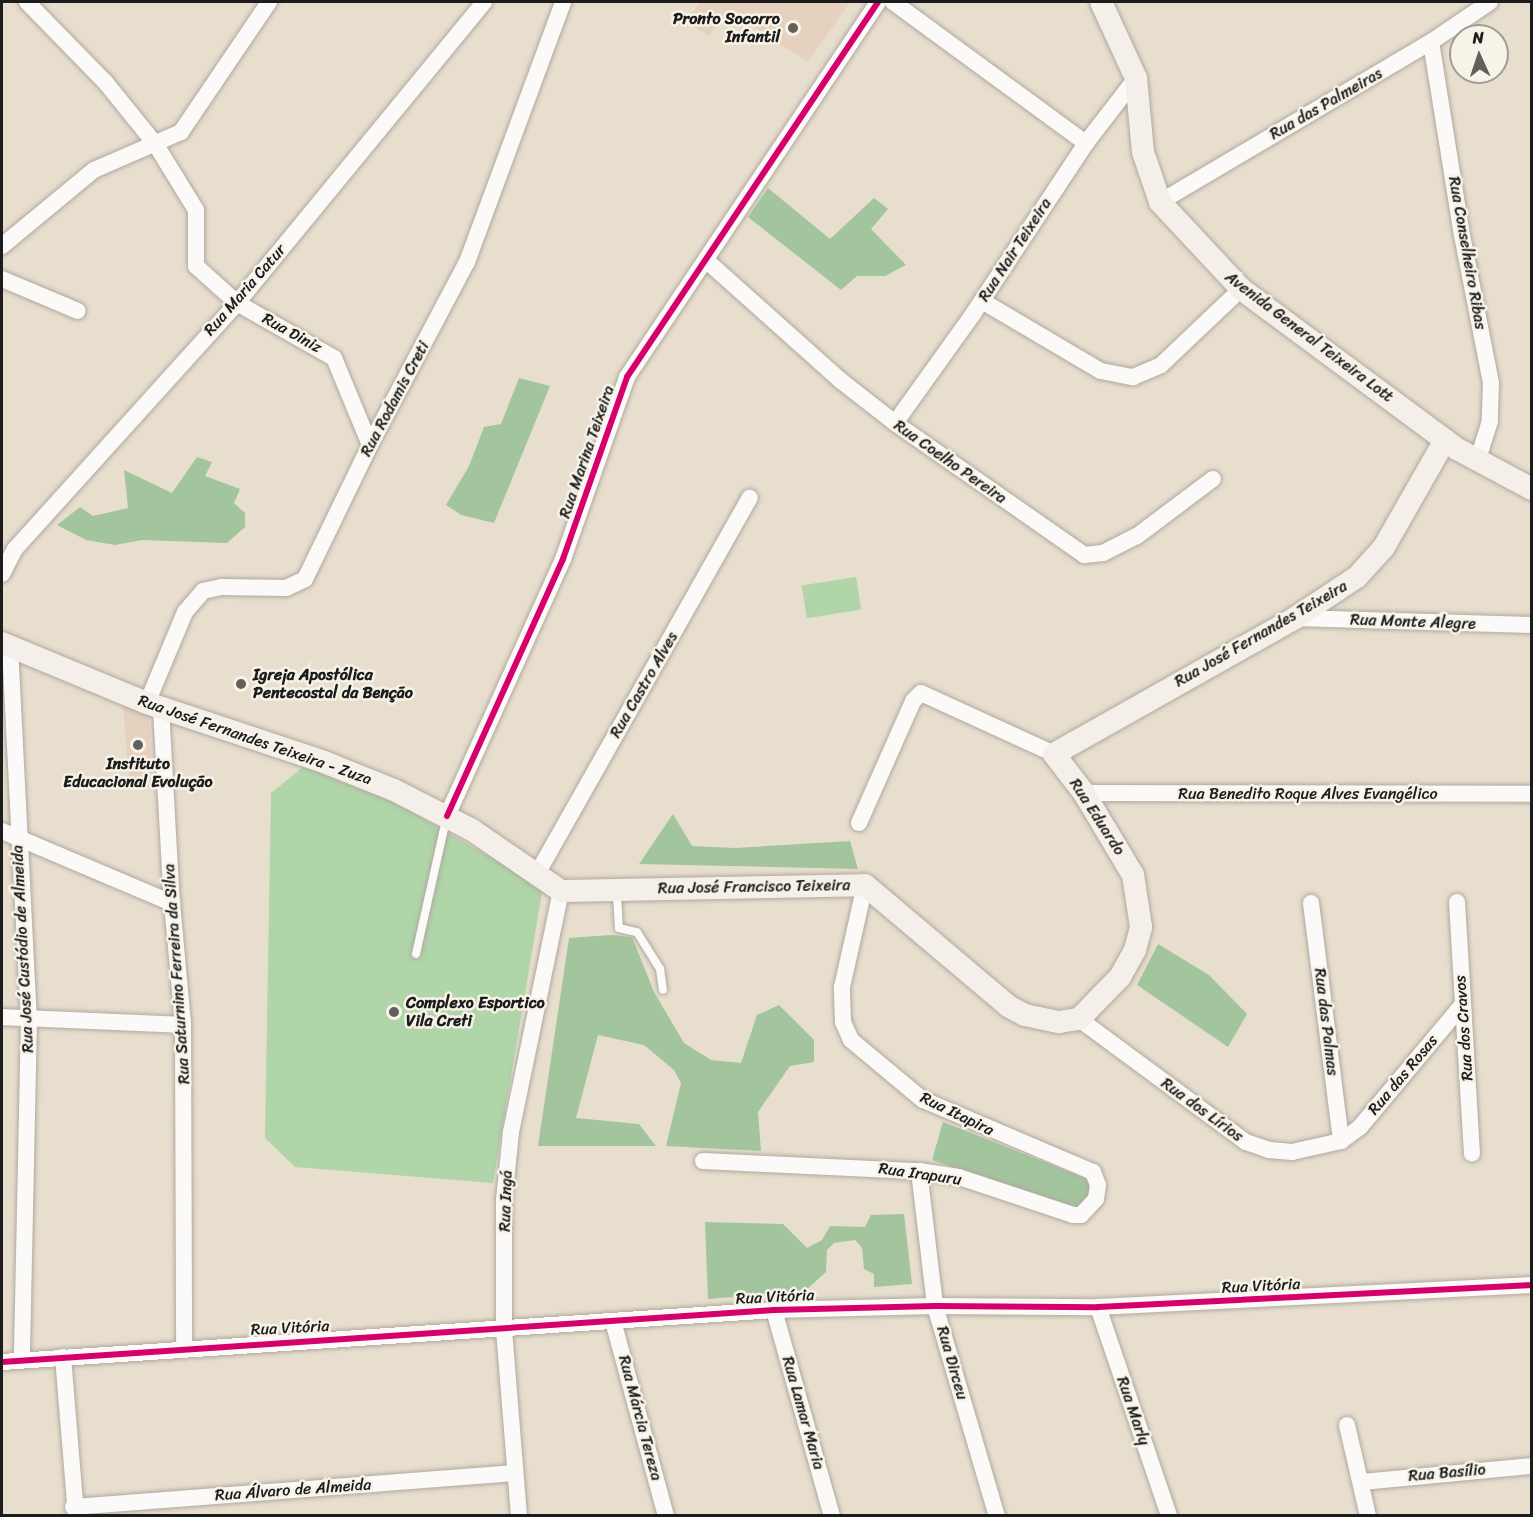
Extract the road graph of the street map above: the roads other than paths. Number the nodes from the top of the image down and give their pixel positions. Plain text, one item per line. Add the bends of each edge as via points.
1 (27, 2) edge
2 (269, 2) edge
3 (484, 2) edge
4 (563, 2) edge
5 (878, 2) edge
6 (893, 2) edge
7 (1101, 2) edge
8 (1490, 2) edge
9 (1431, 42) junction
10 (1136, 78) junction
11 (1086, 143) junction
12 (156, 145) junction
13 (1160, 202) junction
14 (2, 246) edge
15 (707, 261) junction
16 (2, 279) edge
17 (1241, 289) junction
18 (982, 301) junction
19 (237, 303) junction
20 (78, 311) dead end
21 (895, 423) junction
22 (1445, 440) junction
23 (370, 446) junction
24 (1477, 462) junction
25 (1213, 479) dead end
26 (1532, 489) edge
27 (750, 498) dead end
28 (2, 574) edge
29 (1295, 618) junction
30 (1532, 625) edge
31 (6, 645) edge
32 (154, 706) junction
33 (1054, 754) junction
34 (1084, 793) junction
35 (1532, 794) edge
36 (447, 816) junction
37 (859, 824) dead end
38 (2, 831) edge
39 (18, 839) junction
40 (538, 872) junction
41 (866, 885) junction
42 (616, 889) junction
43 (561, 891) junction
44 (1457, 902) dead end
45 (172, 903) junction
46 (1311, 903) dead end
47 (416, 954) dead end
48 (663, 990) dead end
49 (1462, 1005) junction
50 (2, 1017) edge
51 (28, 1018) junction
52 (1079, 1019) junction
53 (183, 1025) junction
54 (1341, 1141) junction
55 (1472, 1154) dead end
56 (703, 1161) dead end
57 (919, 1171) junction
58 (1093, 1172) joint
59 (1532, 1285) edge
60 (935, 1306) junction
61 (1098, 1307) junction
62 (774, 1310) junction
63 (613, 1321) junction
64 (504, 1330) junction
65 (184, 1347) junction
66 (63, 1357) junction
67 (22, 1360) junction
68 (2, 1362) edge
69 (1347, 1425) dead end
70 (1532, 1466) edge
71 (514, 1473) junction
72 (1362, 1482) junction
73 (74, 1511) edge
74 (519, 1515) edge
75 (666, 1515) edge
76 (832, 1515) edge
77 (997, 1515) edge
78 (1169, 1515) edge
79 (1368, 1515) edge

1 - 12 street, Rua Diniz via 106,83
2 - 12 street via 190,122 181,132
3 - 19 street, Rua Maria Catur
4 - 23 street, Rua Rodamis Creti via 467,262
5 - 15 street, Rua Marina Teixeira
6 - 11 street
7 - 10 street, Avenida General Teixeira Lott
8 - 9 street, Rua das Palmeiras
9 - 13 street, Rua das Palmeiras
9 - 24 street, Rua Conselheiro Ribas via 1491,383 1490,421
10 - 11 street, Rua Nair Teixeira
10 - 13 street, Avenida General Teixeira Lott via 1143,152
11 - 18 street, Rua Nair Teixeira
12 - 14 street via 94,170
12 - 19 street, Rua Diniz via 196,210 196,266
13 - 17 street, Avenida General Teixeira Lott
15 - 21 street, Rua Coelho Pereira via 840,380
15 - 36 street, Rua Marina Teixeira via 627,377 563,559
16 - 20 street
17 - 18 street via 1161,365 1133,376 1101,371
17 - 22 street, Avenida General Teixeira Lott
18 - 21 street, Rua Nair Teixeira
19 - 23 street, Rua Diniz via 334,358
19 - 28 street, Rua Maria Catur via 15,549
21 - 25 street, Rua Coelho Pereira via 1084,555 1103,553 1137,537
22 - 24 street, Avenida General Teixeira Lott
22 - 29 street, Rua José Fernandes Teixeira via 1371,563 1338,592
23 - 32 street, Rua Rodamis Creti via 305,579 286,588 222,587 203,591 185,612
24 - 26 street, Avenida General Teixeira Lott
27 - 40 street, Rua Castro Alves
29 - 30 street, Rua Monte Alegre
29 - 33 street, Rua José Fernandes Teixeira
31 - 32 street, Rua José Fernandes Teixeira - Zuza
31 - 39 street, Rua José Custódio de Almeida
32 - 36 street, Rua José Fernandes Teixeira - Zuza via 324,762
32 - 45 street, Rua Saturnino Ferreira da Silva
33 - 34 street, Rua Eduardo
33 - 37 street, Rua Eduardo via 921,693 912,701
34 - 35 street, Rua Benedito Roque Alves Evangélico
34 - 52 street, Rua Eduardo via 1133,875 1141,927 1135,950 1120,977
36 - 40 street, Rua José Fernandes Teixeira - Zuza
36 - 47 lane
38 - 39 street
39 - 45 street
39 - 51 street, Rua José Custódio de Almeida
40 - 43 street, Rua José Fernandes Teixeira - Zuza
41 - 42 street, Rua José Francisco Teixeira
41 - 52 street, Rua José Francisco Teixeira via 1008,1006 1041,1020
41 - 58 street, Rua Itapira via 842,987 843,1023 851,1040 922,1100
42 - 43 street, Rua José Francisco Teixeira
42 - 48 lane via 619,928 637,932 660,969
43 - 64 street, Rua Ingá via 510,1144 504,1200
44 - 49 street, Rua dos Cravos
45 - 53 street, Rua Saturnino Ferreira da Silva
46 - 54 street, Rua das Palmas
49 - 54 street, Rua das Rosas via 1360,1127
49 - 55 street, Rua dos Cravos
50 - 51 street
51 - 53 street
51 - 67 street, Rua José Custódio de Almeida
52 - 54 street, Rua dos Lírios via 1246,1142 1292,1152
53 - 65 street, Rua Saturnino Ferreira da Silva
56 - 57 street, Rua Irapuru
57 - 58 street, Rua Irapuru via 959,1178 1081,1215 1096,1199 1098,1185
57 - 60 street, Rua Dirceu
59 - 61 street, Rua Vitória
60 - 61 street, Rua Vitória
60 - 62 street, Rua Vitória
60 - 77 street, Rua Dirceu
61 - 78 street, Rua Marly
62 - 63 street, Rua Vitória
62 - 76 street, Rua Lamar Maria
63 - 64 street, Rua Vitória
63 - 75 street, Rua Márcia Tereza
64 - 65 street, Rua Vitória
64 - 71 street, Rua Ingá
65 - 66 street, Rua Vitória
66 - 67 street, Rua Vitória
66 - 73 street
67 - 68 street, Rua Vitória
69 - 72 street
70 - 72 street, Rua Basílio
71 - 73 street, Rua Álvaro de Almeida
71 - 74 street, Rua Ingá
72 - 79 street

